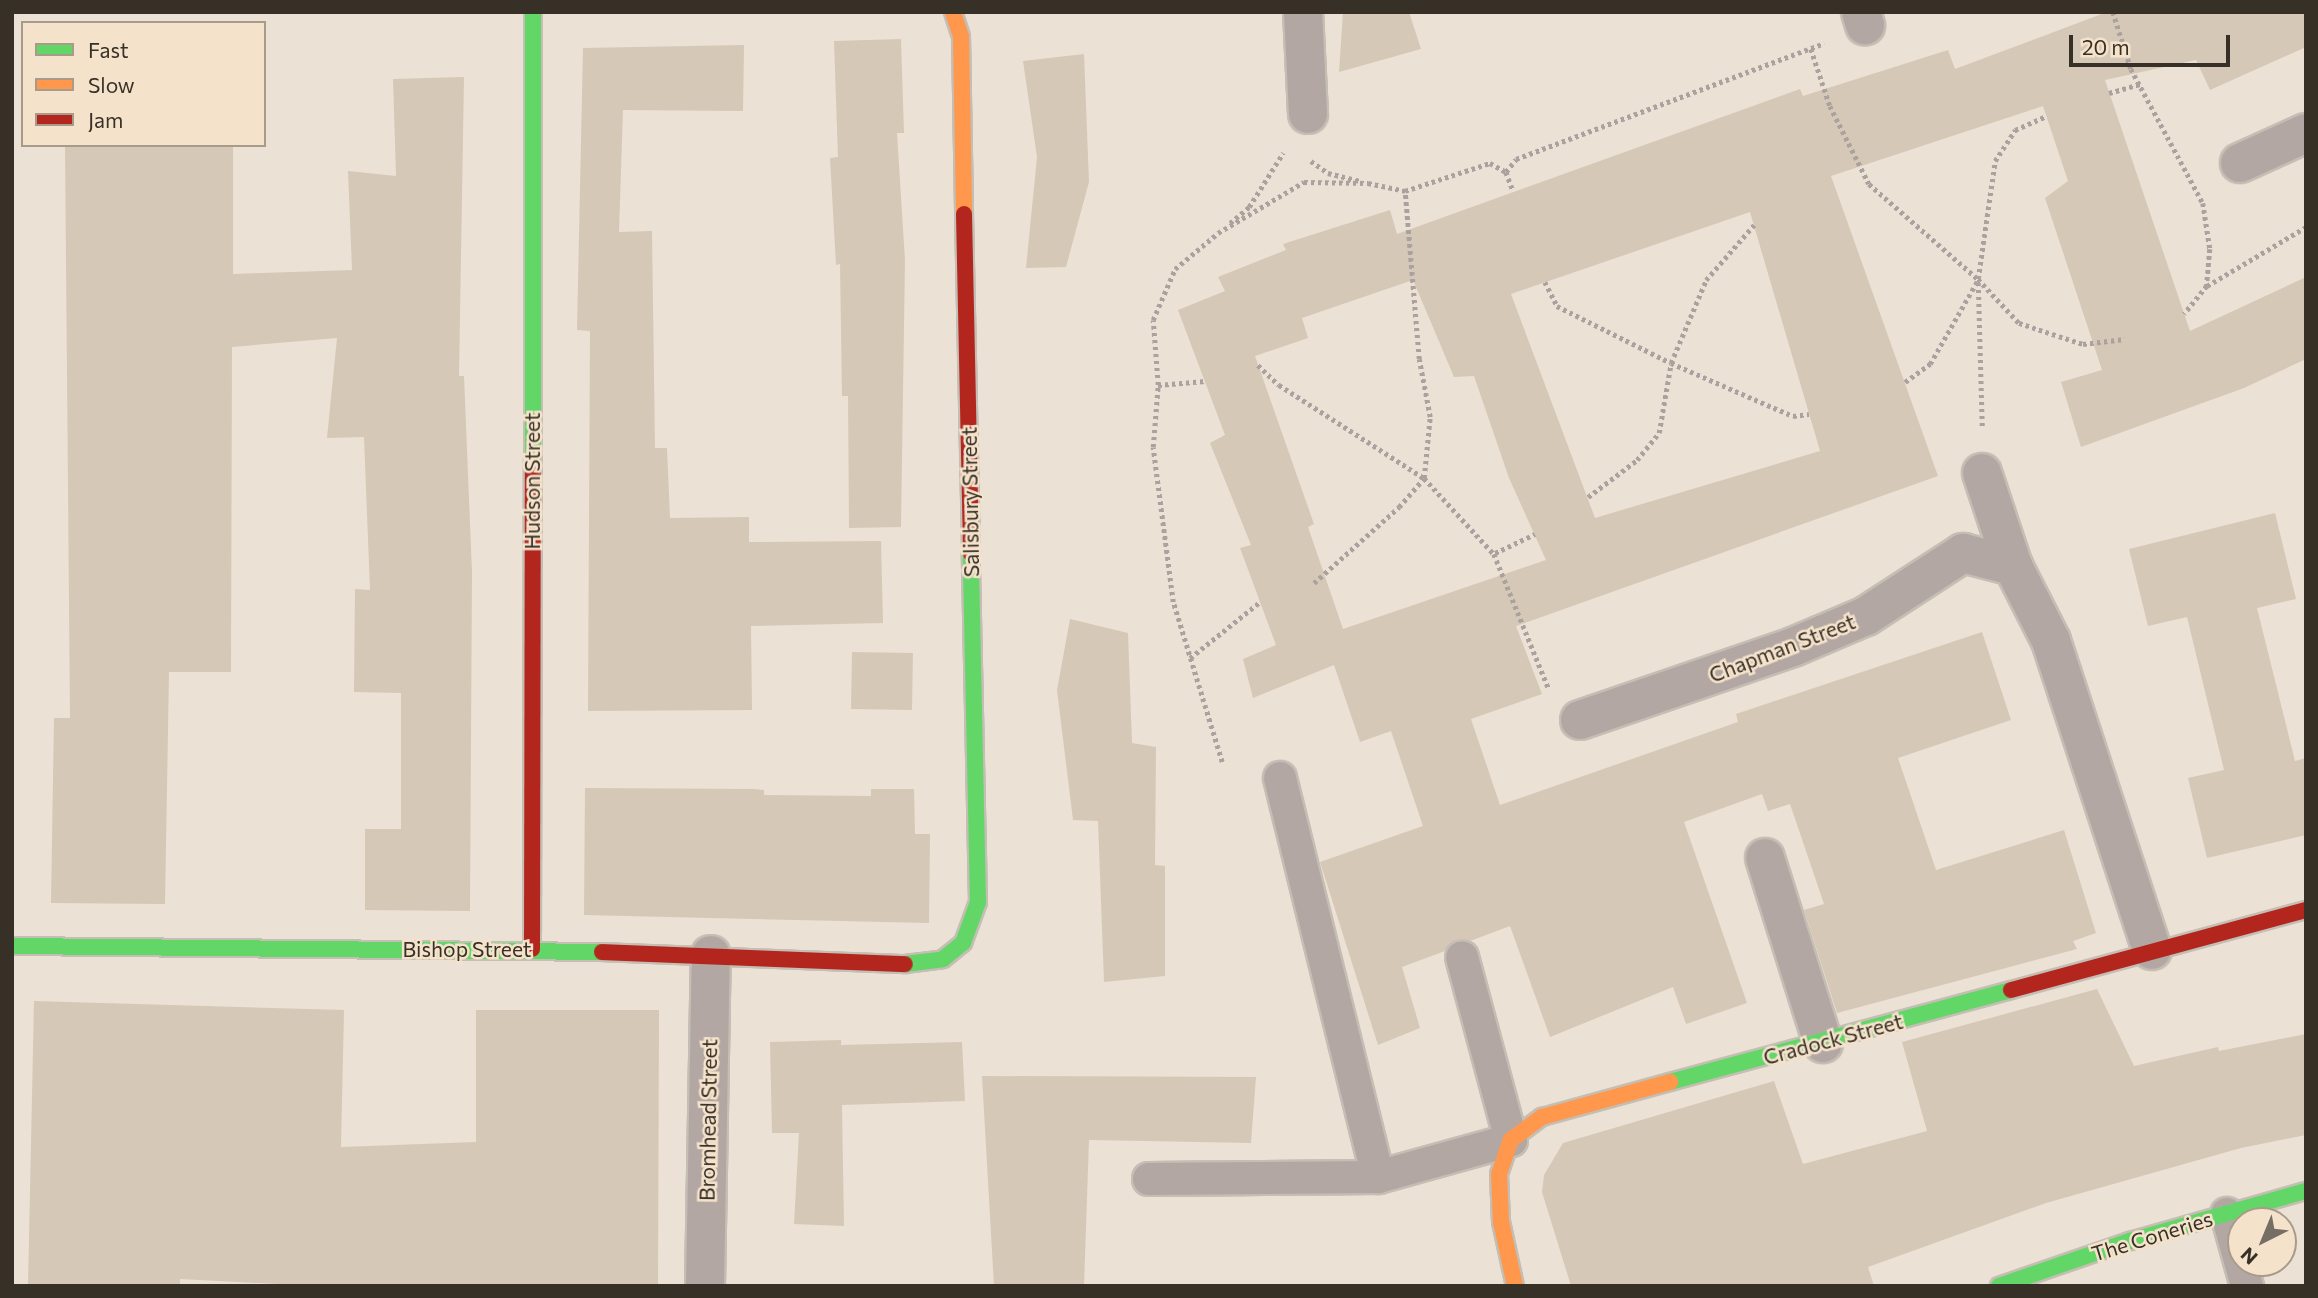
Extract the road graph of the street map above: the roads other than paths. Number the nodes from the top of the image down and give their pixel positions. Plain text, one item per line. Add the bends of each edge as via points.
1 (533, 12) edge
2 (953, 12) edge
3 (1303, 12) edge
4 (1308, 114) road end
5 (2306, 133) edge
6 (2240, 163) dead end
7 (1982, 473) road end
8 (2013, 566) junction
9 (1580, 720) dead end
10 (1280, 778) dead end
11 (1765, 858) dead end
12 (2306, 910) edge
13 (12, 946) edge
14 (532, 949) junction
15 (2152, 950) junction
16 (711, 955) junction
17 (1462, 957) dead end
18 (922, 965) joint
19 (1823, 1043) junction
20 (1511, 1140) junction
21 (1378, 1177) junction
22 (1149, 1179) dead end
23 (2306, 1191) edge
24 (2251, 1207) edge
25 (2227, 1214) edge
26 (705, 1286) edge
27 (1515, 1286) edge
28 (1999, 1286) edge

1 - 14 street, Hudson Street
2 - 18 street, Salisbury Street via 961,37 978,902 963,943 943,959
3 - 4 street
5 - 6 street
7 - 8 street
8 - 9 street, Chapman Street via 1963,553 1866,616 1793,647
8 - 15 street via 2050,641
10 - 21 lane
11 - 19 street
12 - 15 street, Cradock Street
13 - 14 street, Bishop Street
14 - 16 street, Bishop Street
15 - 19 street, Cradock Street
16 - 18 street, Bishop Street
16 - 26 street, Bromhead Street
17 - 20 lane
19 - 20 street, Cradock Street via 1542,1117
20 - 21 lane
20 - 27 street via 1499,1174 1501,1222
21 - 22 lane
23 - 24 street, The Coneries
25 - 28 street, The Coneries

